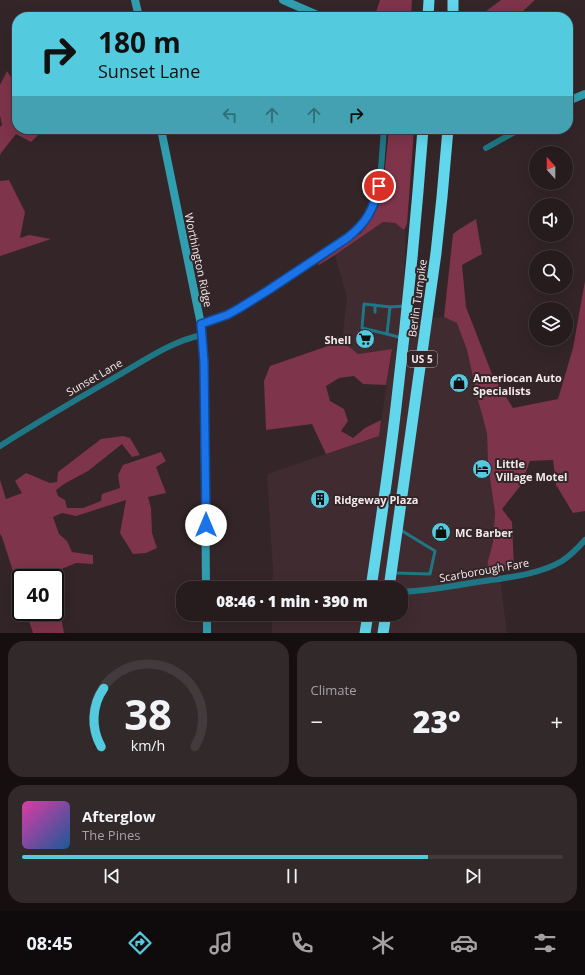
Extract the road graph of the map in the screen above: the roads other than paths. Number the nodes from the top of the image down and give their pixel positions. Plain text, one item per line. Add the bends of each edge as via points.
1 (136, 0) edge
2 (283, 0) edge
3 (429, 0) edge
4 (454, 0) edge
5 (138, 12) edge
6 (311, 12) edge
7 (428, 12) edge
8 (453, 12) edge
9 (585, 94) edge
10 (573, 99) edge
11 (161, 134) edge
12 (384, 134) edge
13 (423, 134) edge
14 (448, 134) edge
15 (511, 134) edge
16 (486, 148) dead end
17 (375, 305) junction
18 (407, 306) junction
19 (390, 307) junction
20 (375, 312) dead end
21 (201, 324) junction
22 (374, 324) dead end
23 (373, 330) junction
24 (387, 334) junction
25 (202, 335) junction
26 (404, 339) junction
27 (0, 446) edge
28 (398, 528) junction
29 (585, 540) edge
30 (392, 573) junction
31 (206, 581) edge
32 (373, 581) edge
33 (390, 581) edge
34 (408, 591) edge
35 (206, 621) edge
36 (367, 621) edge
37 (385, 621) edge
38 (207, 633) edge
39 (365, 633) edge
40 (383, 633) edge

1 - 5 street
2 - 6 street
3 - 7 highway
4 - 8 highway
9 - 10 street
11 - 21 street, Worthington Ridge
12 - 21 street via 376,199 357,230 248,304
13 - 18 highway, Berlin Turnpike / US 5
14 - 28 highway, Berlin Turnpike / US 5 via 439,233
15 - 16 street
17 - 19 lane
17 - 20 lane
17 - 23 lane via 364,304 362,328
18 - 19 lane
18 - 26 highway, Berlin Turnpike / US 5
19 - 24 lane
21 - 25 street, Worthington Ridge
22 - 23 lane
23 - 24 lane
24 - 26 lane
25 - 27 street, Sunset Lane via 187,339 151,356
25 - 31 street, Worthington Ridge
26 - 32 highway, Berlin Turnpike / US 5
28 - 30 highway, Berlin Turnpike / US 5
28 - 30 lane via 435,551 430,574
29 - 34 street, Scarborough Fare via 562,561 543,569 520,575
30 - 33 highway, Berlin Turnpike / US 5
35 - 38 street
36 - 39 highway
37 - 40 highway

